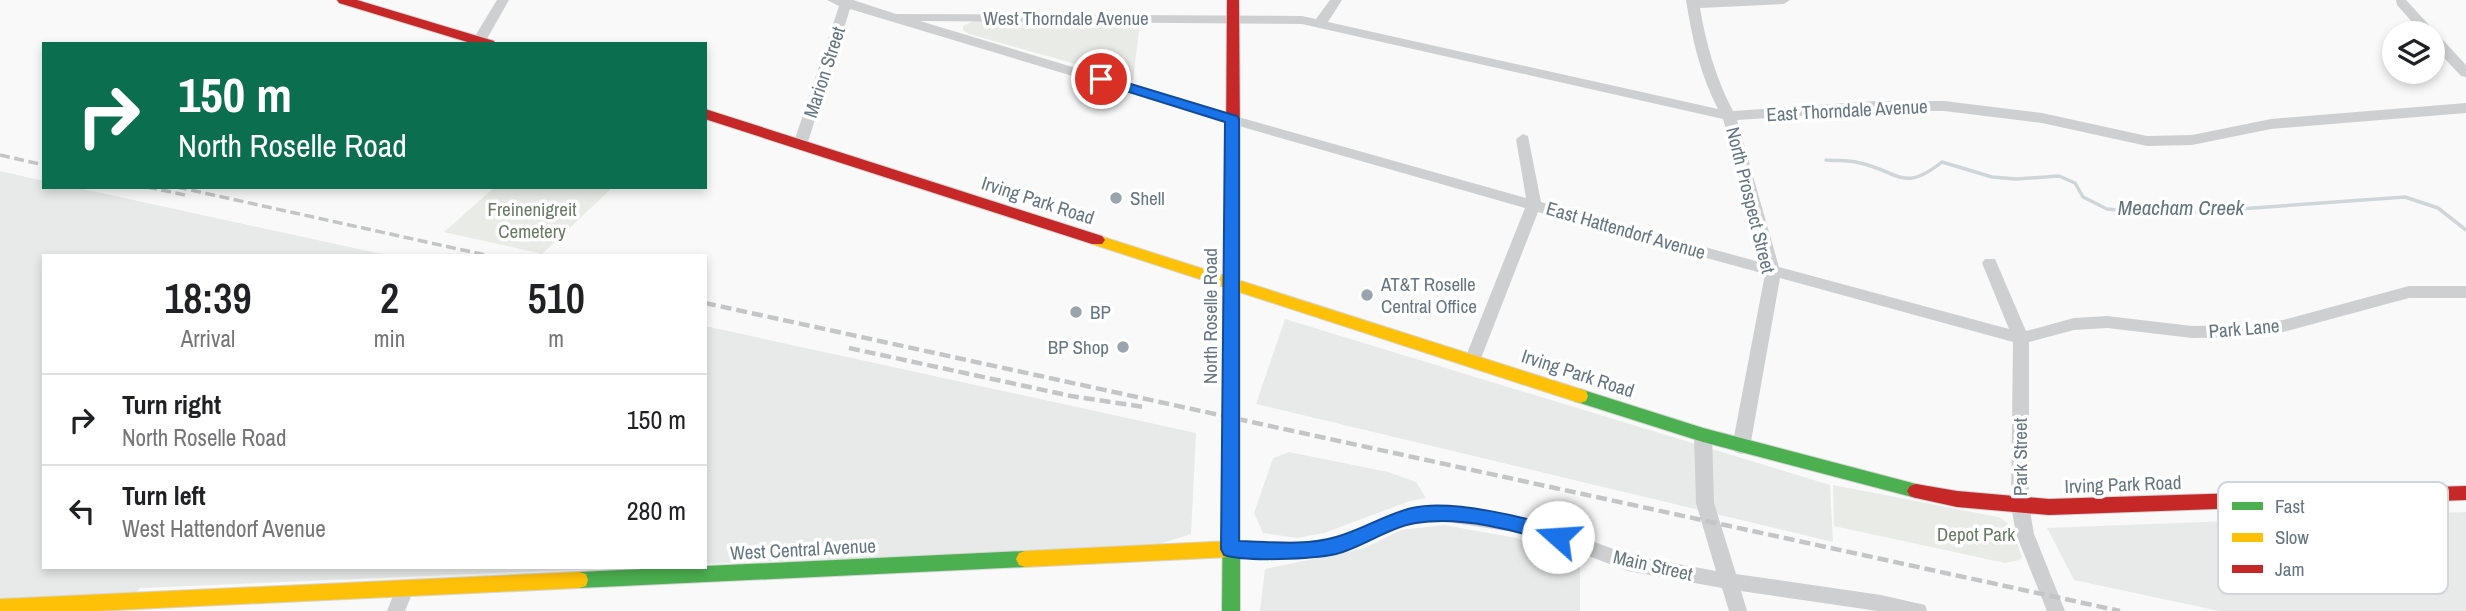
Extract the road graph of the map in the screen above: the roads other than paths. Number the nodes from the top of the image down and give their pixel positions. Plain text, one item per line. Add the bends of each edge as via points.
1 (343, 0) edge
2 (503, 0) edge
3 (1233, 0) edge
4 (1336, 0) edge
5 (1784, 0) edge
6 (842, 1) edge
7 (1693, 2) edge
8 (2401, 2) dead end
9 (900, 17) junction
10 (1233, 19) junction
11 (2418, 21) edge
12 (1321, 22) junction
13 (484, 42) edge
14 (2445, 50) edge
15 (2466, 73) edge
16 (2466, 108) edge
17 (707, 115) edge
18 (1729, 116) junction
19 (1232, 119) junction
20 (1523, 139) dead end
21 (800, 145) junction
22 (1534, 204) junction
23 (1990, 263) dead end
24 (1773, 272) junction
25 (1232, 285) junction
26 (2466, 292) edge
27 (2021, 338) junction
28 (1472, 361) junction
29 (1703, 436) junction
30 (1741, 447) junction
31 (2466, 493) edge
32 (2448, 494) edge
33 (2218, 502) edge
34 (2020, 505) junction
35 (1230, 549) junction
36 (1728, 581) junction
37 (405, 589) junction
38 (0, 607) edge
39 (396, 611) edge
40 (1231, 611) edge
41 (1738, 611) edge
42 (1918, 611) edge
43 (2056, 611) edge

1 - 13 main road
2 - 13 street
3 - 10 main road, North Roselle Road
4 - 12 street
5 - 7 street
6 - 9 street
6 - 21 street, Marion Street
7 - 18 street, North Prospect Street via 1714,88
8 - 11 street
9 - 10 street, West Thorndale Avenue
9 - 19 street, East Hattendorf Avenue
10 - 12 street, East Thorndale Avenue
10 - 19 main road, North Roselle Road
12 - 18 street, East Thorndale Avenue
14 - 15 street
16 - 18 street, East Thorndale Avenue via 2271,124 2164,142 2122,138 2004,112 1944,106
17 - 21 main road, Irving Park Road
18 - 24 street, North Prospect Street
19 - 22 street, East Hattendorf Avenue
19 - 25 main road, North Roselle Road
20 - 22 street
21 - 25 main road, Irving Park Road
22 - 24 street, East Hattendorf Avenue
22 - 28 street
23 - 27 street
24 - 27 street, East Hattendorf Avenue
24 - 30 street, North Prospect Street
25 - 28 main road, Irving Park Road
25 - 35 main road, North Roselle Road
26 - 27 street, Park Lane via 2409,292 2250,331 2192,332 2108,322 2074,324
27 - 34 street, Park Street
28 - 29 main road, Irving Park Road
29 - 30 main road, Irving Park Road
29 - 36 street via 1705,503
30 - 34 main road, Irving Park Road via 1888,486
31 - 32 main road, Irving Park Road
33 - 34 main road, Irving Park Road
34 - 43 street, Park Street via 2025,534
35 - 36 street, Main Street via 1336,546 1413,515 1448,514 1534,527 1628,563
35 - 37 main road, West Central Avenue
35 - 40 main road, North Roselle Road
36 - 41 street
36 - 42 street, Main Street
37 - 38 main road, West Central Avenue
37 - 39 street

